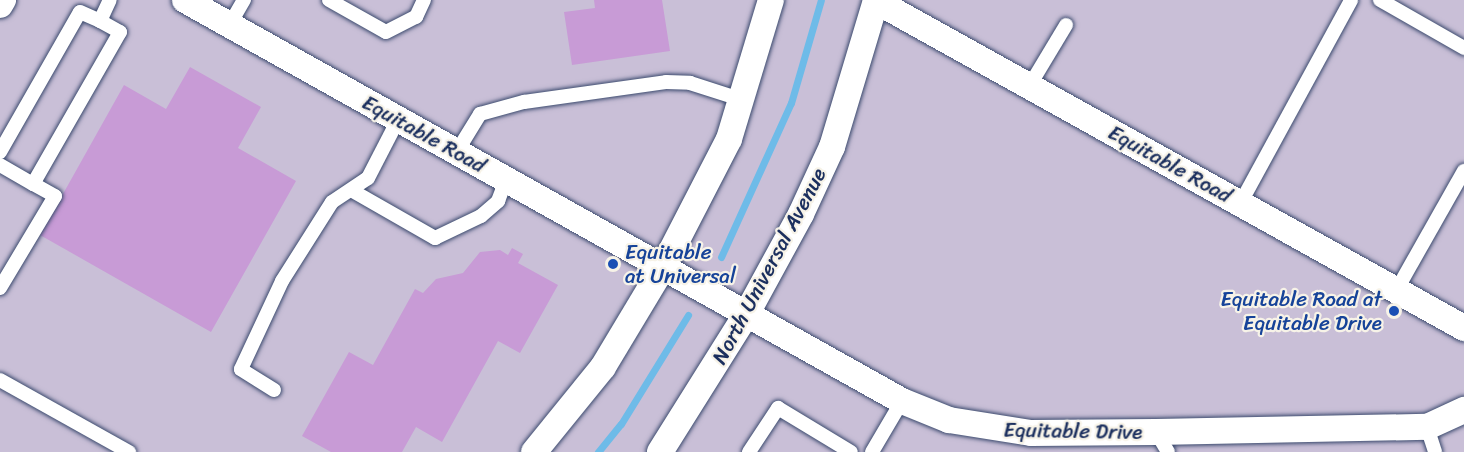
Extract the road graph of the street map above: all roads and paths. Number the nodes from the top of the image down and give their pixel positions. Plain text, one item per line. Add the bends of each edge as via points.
1 (3, 0) edge
2 (110, 0) edge
3 (185, 0) edge
4 (244, 0) edge
5 (329, 0) edge
6 (424, 0) edge
7 (771, 0) edge
8 (1351, 0) edge
9 (1380, 0) edge
10 (876, 1) edge
11 (0, 5) edge
12 (100, 21) junction
13 (230, 24) junction
14 (1066, 25) dead end
15 (1464, 48) edge
16 (1030, 85) junction
17 (743, 100) junction
18 (398, 120) junction
19 (0, 152) edge
20 (456, 153) junction
21 (0, 165) edge
22 (1464, 171) edge
23 (506, 180) junction
24 (33, 184) junction
25 (351, 190) junction
26 (1240, 204) junction
27 (663, 267) junction
28 (0, 288) edge
29 (1396, 291) junction
30 (746, 315) junction
31 (1464, 328) edge
32 (0, 380) edge
33 (274, 390) dead end
34 (902, 401) junction
35 (1457, 414) edge
36 (1426, 427) junction
37 (1162, 442) edge
38 (129, 452) edge
39 (534, 452) edge
40 (660, 452) edge
41 (749, 452) edge
42 (851, 452) edge
43 (872, 452) edge
44 (1435, 452) edge

1 - 11 street
2 - 12 lane
3 - 13 street, Equitable Road
4 - 13 lane
5 - 6 lane via 386,32 416,17
7 - 17 street
8 - 26 lane
9 - 15 lane
10 - 16 street, Equitable Road
10 - 30 street, North Universal Avenue via 832,147
12 - 19 lane via 80,12
12 - 24 lane via 120,33
13 - 18 street, Equitable Road
14 - 16 lane
16 - 26 street, Equitable Road
17 - 20 lane via 690,84 666,82 524,102 480,114
17 - 27 street via 729,139
18 - 20 street, Equitable Road
18 - 25 lane via 368,178
20 - 23 street, Equitable Road
21 - 24 lane
22 - 29 lane
23 - 25 lane via 498,201 481,216 435,238
23 - 27 street, Equitable Road
24 - 28 lane via 55,196
25 - 33 lane via 332,202 282,281 241,369
26 - 29 street, Equitable Road
27 - 30 street, Equitable Drive
27 - 39 street via 603,368
29 - 31 street, Equitable Road
30 - 34 street, Equitable Drive
30 - 40 street, North Universal Avenue
32 - 38 lane
34 - 37 street, Equitable Drive via 949,420 991,429
34 - 43 lane
35 - 36 street, Equitable Drive
36 - 37 street, Equitable Drive
36 - 44 lane
41 - 42 lane via 778,408

